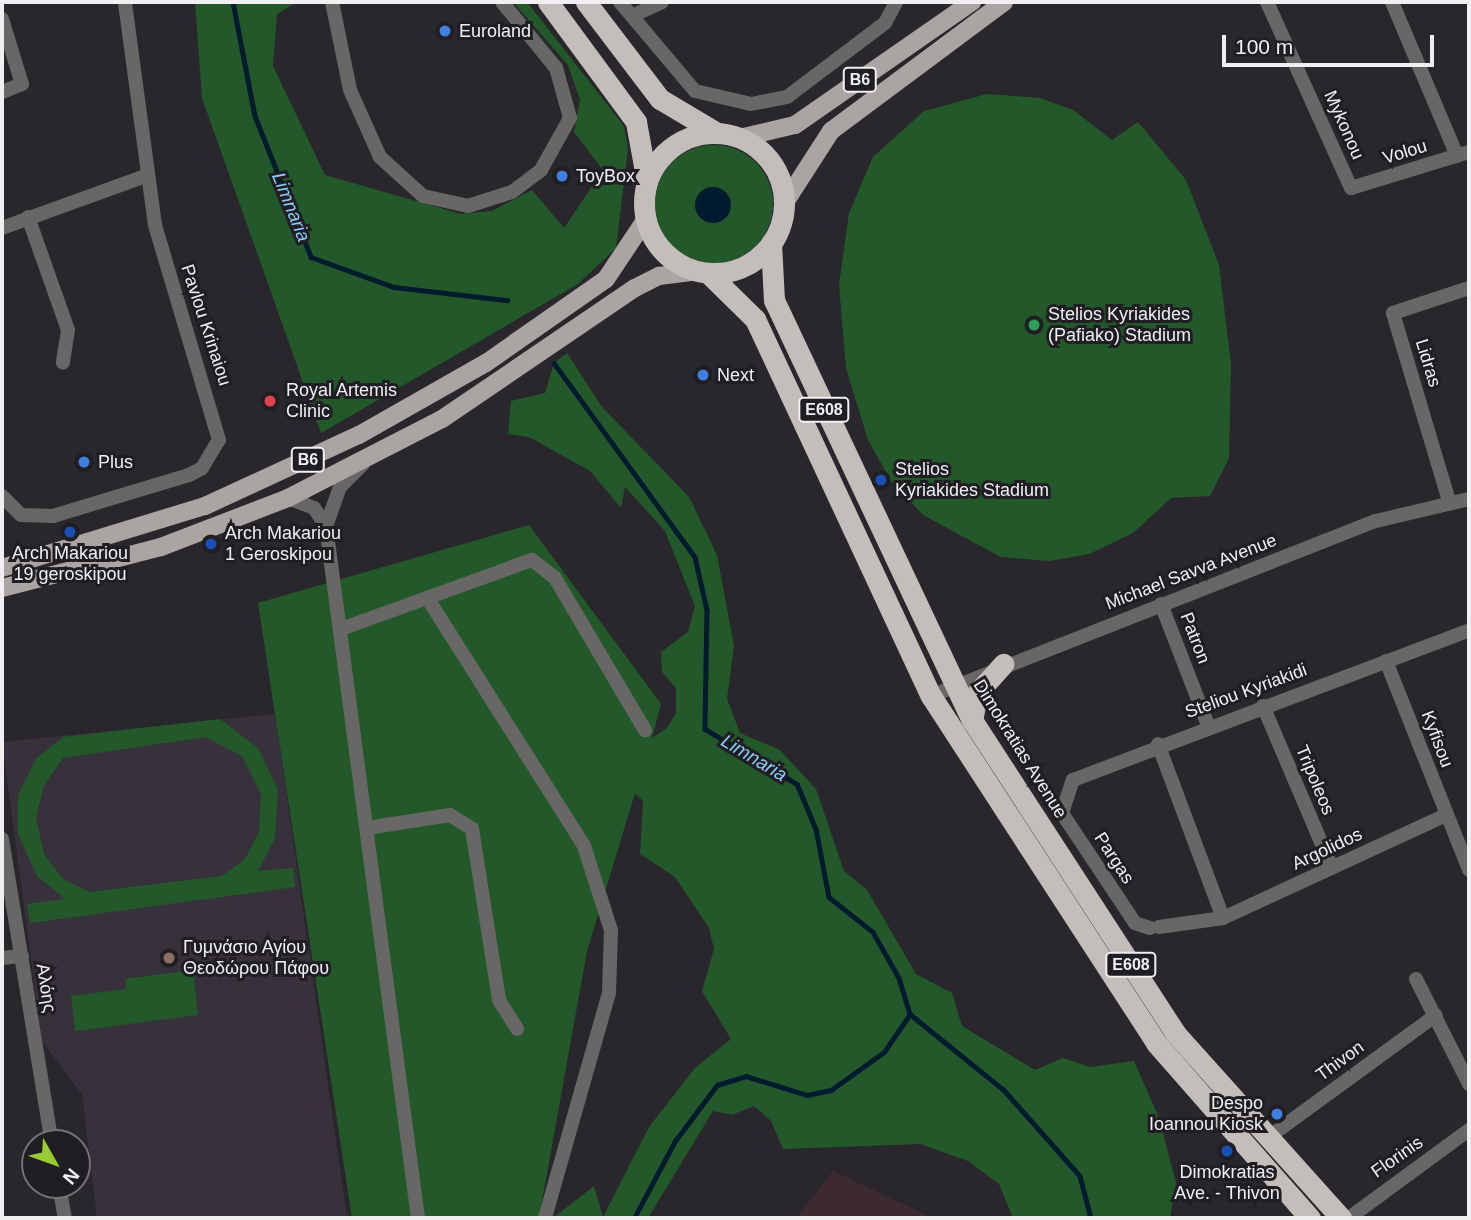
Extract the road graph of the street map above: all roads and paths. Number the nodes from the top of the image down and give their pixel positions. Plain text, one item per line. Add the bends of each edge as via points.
1 (125, 2) edge
2 (332, 2) edge
3 (502, 2) edge
4 (548, 2) edge
5 (586, 2) edge
6 (620, 2) edge
7 (662, 2) edge
8 (896, 2) edge
9 (972, 2) edge
10 (1004, 2) edge
11 (1267, 2) edge
12 (1392, 2) edge
13 (632, 16) junction
14 (2, 19) edge
15 (2, 92) edge
16 (717, 133) junction
17 (739, 138) junction
18 (1463, 154) edge
19 (146, 176) junction
20 (647, 184) junction
21 (1351, 188) joint
22 (784, 204) junction
23 (29, 217) junction
24 (646, 219) junction
25 (2, 228) edge
26 (771, 243) junction
27 (703, 272) junction
28 (1469, 288) edge
29 (63, 363) dead end
30 (365, 463) junction
31 (2, 496) edge
32 (288, 498) junction
33 (1469, 499) edge
34 (1450, 501) junction
35 (326, 526) junction
36 (2, 568) edge
37 (5, 590) edge
38 (428, 599) junction
39 (1161, 604) junction
40 (341, 629) junction
41 (1469, 630) edge
42 (1386, 661) junction
43 (1003, 664) junction
44 (955, 685) junction
45 (931, 696) junction
46 (1263, 706) junction
47 (972, 720) junction
48 (1209, 725) junction
49 (645, 730) dead end
50 (1158, 744) junction
51 (1062, 813) joint
52 (1446, 815) junction
53 (367, 828) junction
54 (2, 839) edge
55 (1332, 868) junction
56 (1469, 870) edge
57 (1223, 918) junction
58 (1135, 923) joint
59 (22, 956) junction
60 (2, 958) edge
61 (1416, 979) dead end
62 (1436, 1015) junction
63 (517, 1030) dead end
64 (1469, 1084) edge
65 (50, 1129) edge
66 (1469, 1130) edge
67 (1266, 1139) junction
68 (62, 1199) edge
69 (65, 1218) edge
70 (418, 1218) edge
71 (545, 1218) edge
72 (1310, 1218) edge
73 (1341, 1218) edge
74 (1349, 1218) edge

1 - 19 street, Pavlou Krinaiou
2 - 3 street via 350,90 380,157 423,196 468,206 512,192 541,170 570,118 556,68
4 - 20 highway via 636,122
5 - 16 highway via 660,99
6 - 13 street
7 - 13 street
8 - 13 street via 886,23 787,97 735,104 695,91
9 - 17 main road, B6 via 795,125
10 - 22 main road, B6 via 831,131
11 - 21 street, Mykonou
12 - 18 street
14 - 15 street via 22,84
16 - 17 highway
16 - 20 highway via 670,149
17 - 22 highway via 772,164
18 - 21 street, Volou
19 - 23 street
19 - 31 street, Pavlou Krinaiou via 172,291 219,440 202,468 189,475 53,516 21,515
20 - 24 highway
22 - 26 highway, E608
23 - 25 street
23 - 29 street via 68,330
24 - 27 highway, E608 via 667,255
24 - 36 main road, B6 via 606,279 486,363 370,430 205,506
26 - 27 highway via 744,265
26 - 44 highway, Dimokratias Avenue / E608 via 774,300
27 - 30 main road, B6 via 659,276 635,288 511,375
27 - 45 highway, E608 via 755,319
28 - 34 street, Lidras via 1393,313
30 - 32 main road, B6
30 - 35 street via 340,487
32 - 35 street via 314,508
32 - 37 main road, B6 via 161,547
33 - 34 street, Michael Savva Avenue
34 - 39 street, Michael Savva Avenue via 1376,521
35 - 40 street
38 - 40 street
38 - 49 street via 520,562 538,562 555,578
38 - 71 street via 584,846 611,930 610,993
39 - 43 street, Michael Savva Avenue
39 - 48 street, Patron
40 - 53 street
41 - 42 street, Steliou Kyriakidi
42 - 46 street, Steliou Kyriakidi
42 - 52 street, Kyfisou
43 - 44 street, Michael Savva Avenue
43 - 47 highway via 978,692
44 - 45 street, Michael Savva Avenue
44 - 47 highway, Dimokratias Avenue / E608
45 - 72 highway, E608 via 1156,1043
46 - 48 street, Steliou Kyriakidi
46 - 55 street, Tripoleos
47 - 67 highway, Dimokratias Avenue / E608 via 1175,1033
48 - 50 street, Steliou Kyriakidi
50 - 51 street, Steliou Kyriakidi via 1081,772 1066,789
50 - 57 street
51 - 58 street, Pargas
52 - 55 street, Argolidos
52 - 56 street, Kyfisou
53 - 63 street via 450,815 472,829 499,1000
53 - 70 street
54 - 59 street, Αλόης
55 - 57 street, Argolidos
57 - 58 street, Argolidos via 1154,928
59 - 60 street
59 - 65 street, Αλόης
61 - 62 street
62 - 64 street
62 - 67 street, Thivon
66 - 74 street, Florinis
67 - 73 highway, Dimokratias Avenue / E608
68 - 69 street

